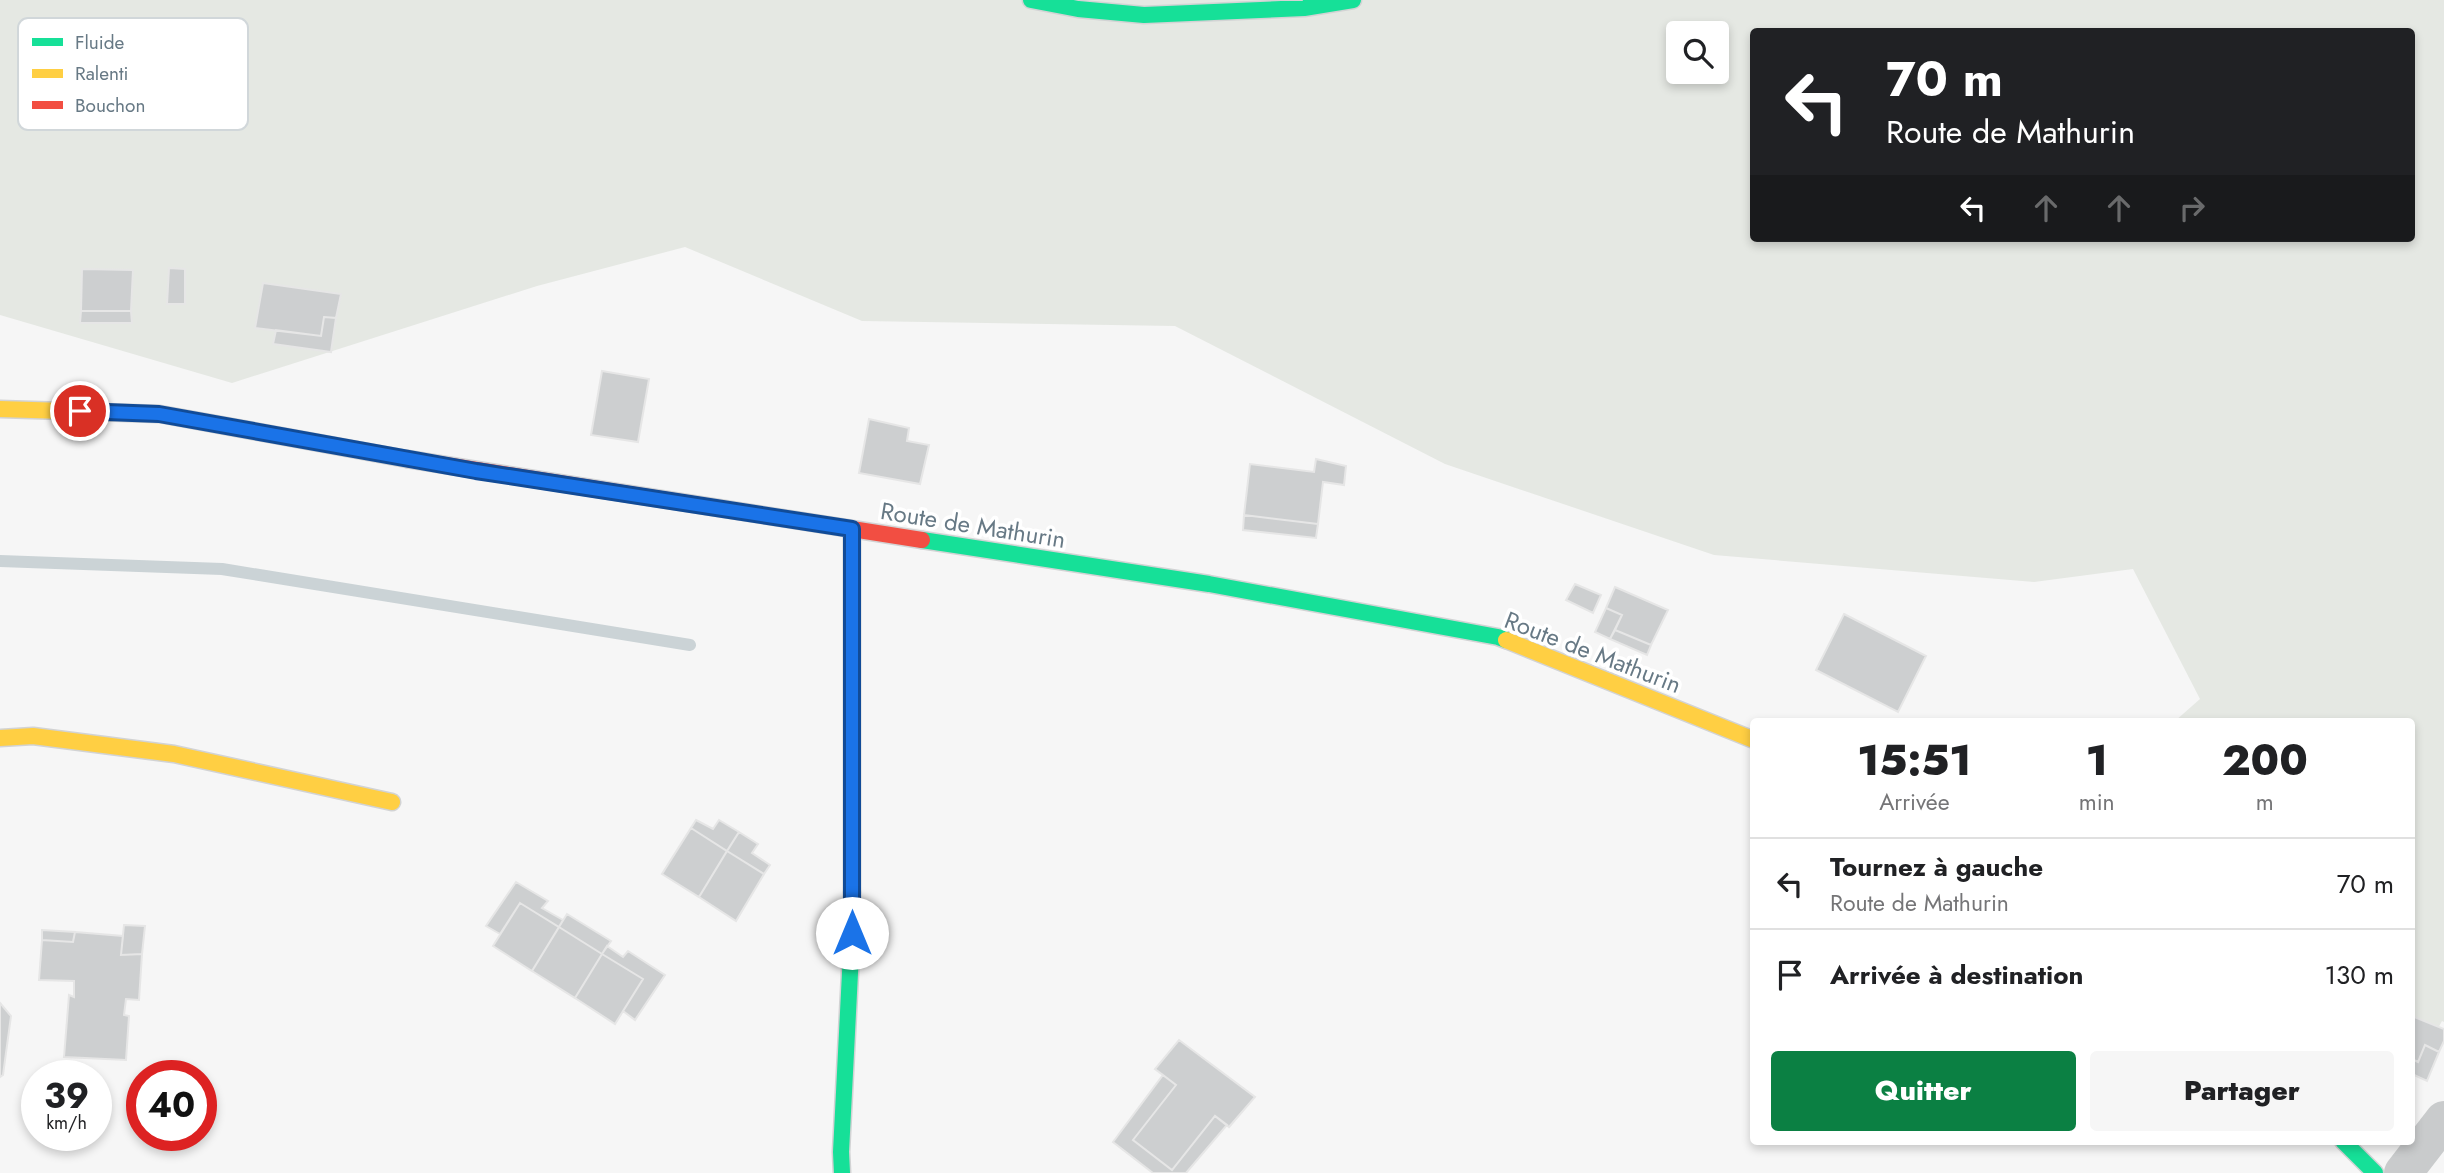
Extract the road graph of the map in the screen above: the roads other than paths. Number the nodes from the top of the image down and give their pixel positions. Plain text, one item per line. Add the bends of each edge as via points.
1 (1031, 0) edge
2 (1353, 0) edge
3 (0, 409) edge
4 (852, 529) junction
5 (0, 738) edge
6 (1750, 738) edge
7 (392, 802) dead end
8 (2444, 1121) edge
9 (2347, 1145) edge
10 (842, 1173) edge
11 (2375, 1173) edge
12 (2403, 1173) edge

1 - 2 street via 1143,15 1304,8
3 - 4 street, Route de Mathurin via 159,414 476,471
4 - 6 street, Route de Mathurin via 1209,584 1497,637
4 - 10 street via 852,933
5 - 7 street via 33,736 174,754
8 - 12 street
9 - 11 street

